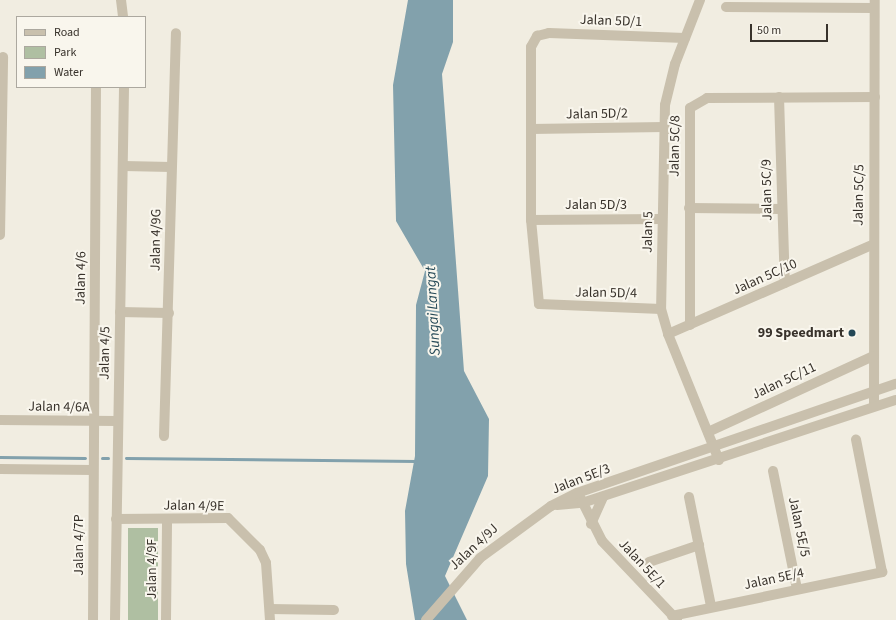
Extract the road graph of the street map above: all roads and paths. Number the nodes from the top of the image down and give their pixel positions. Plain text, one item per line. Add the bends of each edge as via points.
1 (122, 0) edge
2 (700, 0) edge
3 (874, 4) edge
4 (726, 7) dead end
5 (123, 16) edge
6 (176, 33) dead end
7 (685, 38) junction
8 (3, 57) dead end
9 (96, 88) edge
10 (124, 88) edge
11 (875, 97) junction
12 (780, 98) junction
13 (664, 127) junction
14 (531, 129) junction
15 (124, 166) junction
16 (171, 167) junction
17 (689, 208) junction
18 (781, 209) junction
19 (662, 219) junction
20 (531, 220) junction
21 (0, 235) edge
22 (872, 245) junction
23 (785, 283) junction
24 (662, 309) junction
25 (120, 312) junction
26 (168, 313) junction
27 (690, 325) junction
28 (668, 334) junction
29 (873, 356) junction
30 (896, 384) edge
31 (874, 390) junction
32 (896, 400) edge
33 (874, 405) junction
34 (0, 420) edge
35 (94, 421) junction
36 (117, 421) junction
37 (708, 432) junction
38 (164, 436) dead end
39 (856, 440) dead end
40 (714, 448) junction
41 (719, 460) junction
42 (0, 469) edge
43 (93, 470) junction
44 (773, 471) dead end
45 (577, 493) junction
46 (602, 497) junction
47 (689, 497) dead end
48 (582, 503) junction
49 (567, 504) junction
50 (551, 506) junction
51 (116, 519) junction
52 (167, 519) junction
53 (589, 520) junction
54 (699, 545) junction
55 (649, 562) dead end
56 (798, 589) junction
57 (711, 606) junction
58 (270, 609) junction
59 (334, 610) dead end
60 (674, 618) edge
61 (93, 620) edge
62 (115, 620) edge
63 (166, 620) edge
64 (270, 620) edge
65 (426, 620) edge

1 - 5 street
2 - 7 street, Jalan 5
3 - 4 street
3 - 11 street, Jalan 5C/5
6 - 16 street, Jalan 4/9G
7 - 13 street, Jalan 5 via 669,82
7 - 14 street, Jalan 5D/1 via 549,33 537,36 531,47
8 - 21 street
9 - 35 street, Jalan 4/6
10 - 15 street, Jalan 4/5
11 - 12 street, Jalan 5C/8
11 - 22 street, Jalan 5C/5
12 - 17 street, Jalan 5C/8 via 707,98 690,108
12 - 18 street, Jalan 5C/9
13 - 14 street, Jalan 5D/2
13 - 19 street, Jalan 5
14 - 20 street
15 - 16 street
15 - 25 street, Jalan 4/5
16 - 26 street, Jalan 4/9G
17 - 18 street
17 - 27 street, Jalan 5C/8
18 - 23 street, Jalan 5C/9
19 - 20 street, Jalan 5D/3
19 - 24 street, Jalan 5
20 - 24 street, Jalan 5D/4 via 539,304
22 - 23 street, Jalan 5C/10
22 - 29 street, Jalan 5C/5
23 - 27 street, Jalan 5C/10
24 - 28 street, Jalan 5
25 - 26 street
25 - 36 street, Jalan 4/5
26 - 38 street, Jalan 4/9G
27 - 28 street, Jalan 5C/10
28 - 37 street, Jalan 5
29 - 31 street, Jalan 5C/5
29 - 37 street, Jalan 5C/11
30 - 31 street, Jalan 5E/3
31 - 33 street
31 - 40 street, Jalan 5E/3
32 - 33 street, Jalan 5E/3
33 - 41 street, Jalan 5E/3
34 - 35 street, Jalan 4/6A
35 - 36 street, Jalan 4/6A
35 - 43 street, Jalan 4/6
36 - 51 street, Jalan 4/5
37 - 40 street, Jalan 5
39 - 56 street, Jalan 5E/4 via 882,572
40 - 41 street, Jalan 5
40 - 45 street, Jalan 5E/3
41 - 46 street, Jalan 5E/3
42 - 43 street
43 - 61 street, Jalan 4/7P
44 - 56 street, Jalan 5E/5
45 - 48 street, Jalan 5E/1
45 - 50 street, Jalan 5E/3
46 - 48 street, Jalan 5E/3
46 - 53 street
47 - 54 street
48 - 49 street, Jalan 5E/3
48 - 53 street, Jalan 5E/1
49 - 50 street, Jalan 5E/3
49 - 53 street, Jalan 5E/1
50 - 65 street, Jalan 4/9J via 480,558
51 - 52 street, Jalan 4/9E
51 - 62 street, Jalan 4/5
52 - 58 street, Jalan 4/9E via 228,518 260,550 266,562
52 - 63 street, Jalan 4/9F
53 - 60 street, Jalan 5E/1 via 627,571
54 - 55 street
54 - 57 street
56 - 57 street, Jalan 5E/4
57 - 60 street, Jalan 5E/4
58 - 59 street
58 - 64 street, Jalan 4/9E

